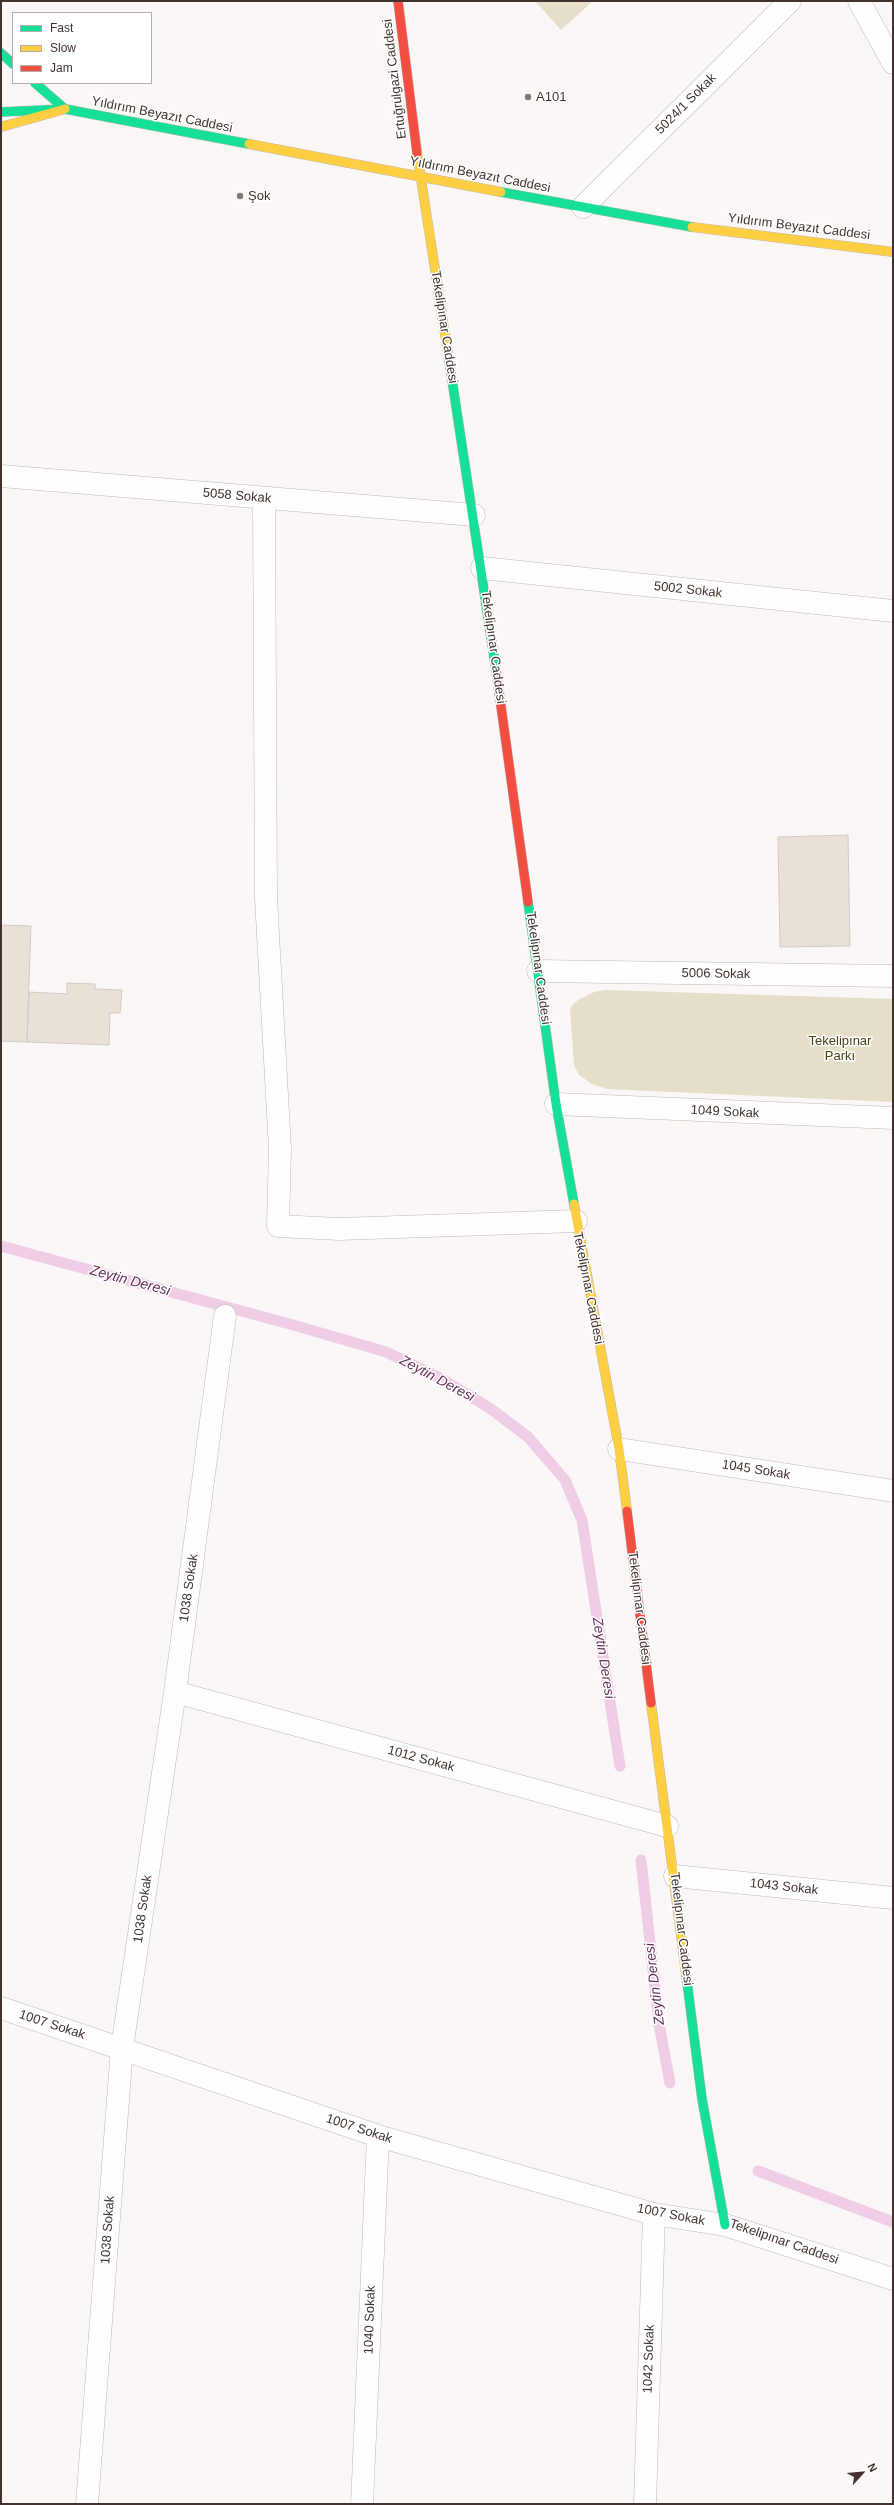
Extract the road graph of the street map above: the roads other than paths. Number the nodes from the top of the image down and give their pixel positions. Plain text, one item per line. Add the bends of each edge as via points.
1 (398, 1) edge
2 (790, 1) edge
3 (859, 1) edge
4 (1, 53) edge
5 (12, 63) edge
6 (893, 63) edge
7 (36, 84) edge
8 (65, 109) junction
9 (1, 112) edge
10 (1, 127) edge
11 (420, 177) junction
12 (583, 208) junction
13 (893, 252) edge
14 (1, 476) edge
15 (264, 498) junction
16 (474, 515) junction
17 (482, 568) junction
18 (893, 611) edge
19 (538, 971) junction
20 (893, 976) edge
21 (556, 1104) junction
22 (893, 1118) edge
23 (576, 1221) junction
24 (224, 1316) dead end
25 (619, 1449) junction
26 (893, 1491) edge
27 (175, 1692) junction
28 (667, 1826) junction
29 (675, 1876) junction
30 (893, 1898) edge
31 (1, 2008) edge
32 (122, 2048) junction
33 (378, 2136) junction
34 (654, 2214) junction
35 (725, 2225) junction
36 (893, 2279) edge
37 (87, 2504) edge
38 (362, 2504) edge
39 (645, 2504) edge

1 - 11 street, Ertuğrulgazi Caddesi
2 - 12 street, 5024/1 Sokak
3 - 6 street
4 - 5 street
7 - 8 street
8 - 9 street
8 - 10 street
8 - 11 street, Yıldırım Beyazıt Caddesi
11 - 12 street, Yıldırım Beyazıt Caddesi
11 - 16 street, Tekelipınar Caddesi
12 - 13 street, Yıldırım Beyazıt Caddesi via 673,225
14 - 15 street, 5058 Sokak
15 - 16 street, 5058 Sokak
15 - 23 street via 266,898 280,1149 278,1226 339,1229
16 - 17 street, Tekelipınar Caddesi
17 - 18 street, 5002 Sokak
17 - 19 street, Tekelipınar Caddesi
19 - 20 street, 5006 Sokak
19 - 21 street, Tekelipınar Caddesi
21 - 22 street, 1049 Sokak
21 - 23 street, Tekelipınar Caddesi
23 - 25 street, Tekelipınar Caddesi
24 - 27 street, 1038 Sokak
25 - 26 street, 1045 Sokak
25 - 28 street, Tekelipınar Caddesi
27 - 28 street, 1012 Sokak
27 - 32 street, 1038 Sokak
28 - 29 street, Tekelipınar Caddesi
29 - 30 street, 1043 Sokak
29 - 35 street, Tekelipınar Caddesi via 702,2099
31 - 32 street, 1007 Sokak
32 - 33 street, 1007 Sokak
32 - 37 street, 1038 Sokak
33 - 34 street, 1007 Sokak
33 - 38 street, 1040 Sokak
34 - 35 street, 1007 Sokak
34 - 39 street, 1042 Sokak
35 - 36 street, Tekelipınar Caddesi

